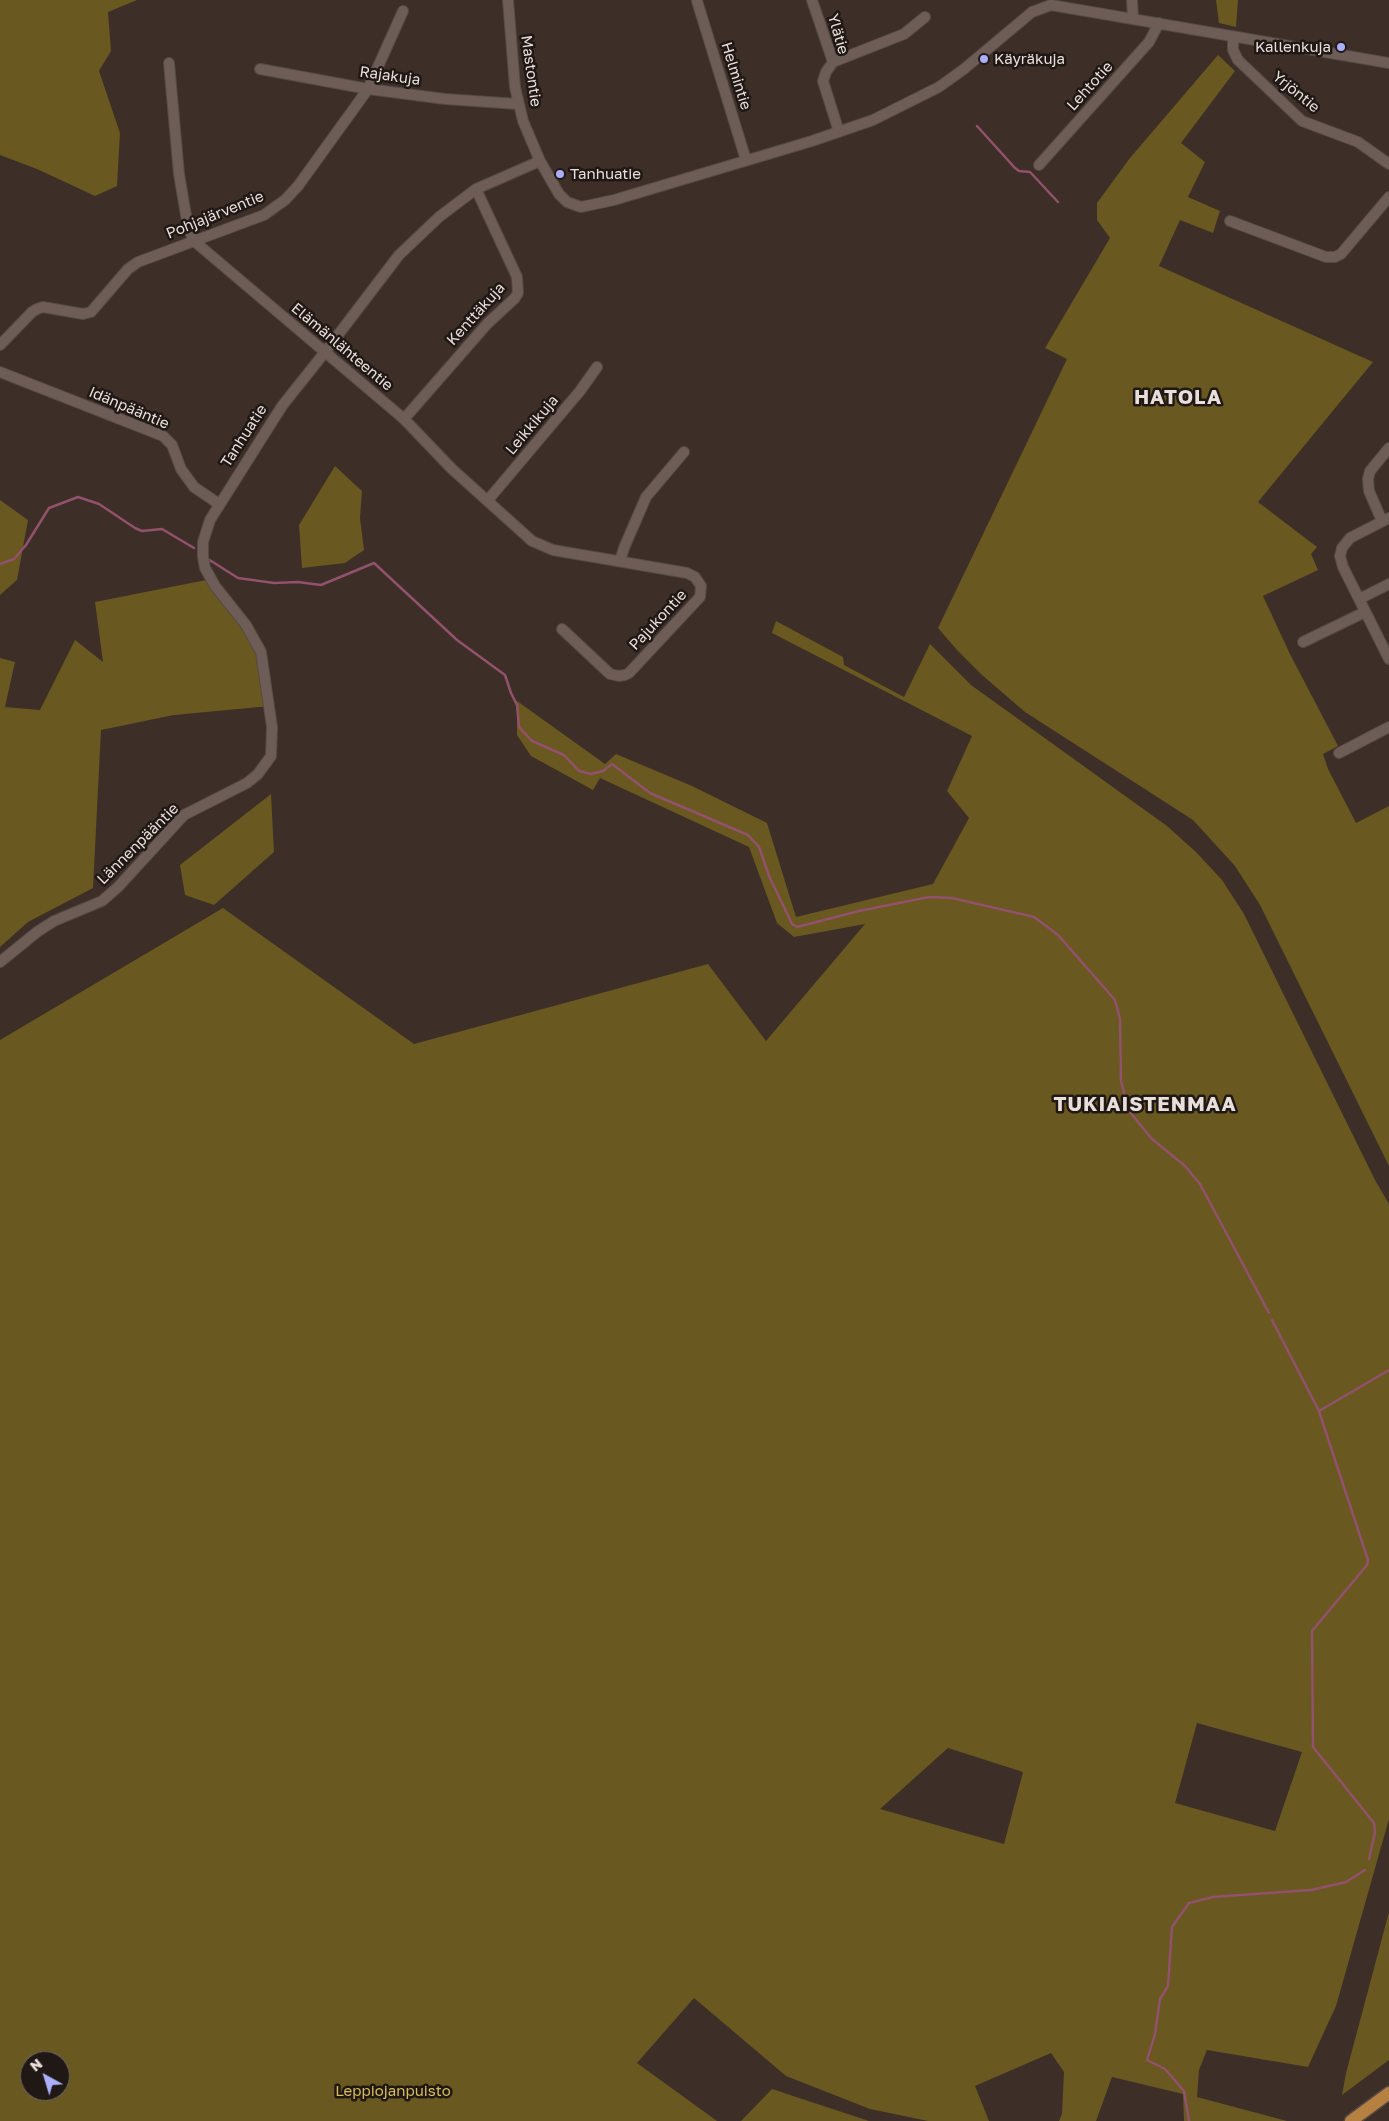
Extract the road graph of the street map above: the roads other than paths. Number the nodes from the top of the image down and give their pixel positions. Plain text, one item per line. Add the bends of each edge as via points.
1 (508, 0) edge
2 (812, 0) edge
3 (1132, 0) edge
4 (697, 1) edge
5 (1046, 3) edge
6 (403, 11) dead end
7 (925, 17) dead end
8 (1133, 18) junction
9 (1159, 23) junction
10 (1233, 37) junction
11 (833, 62) junction
12 (168, 63) dead end
13 (1389, 63) edge
14 (260, 69) dead end
15 (368, 89) junction
16 (518, 104) junction
17 (839, 132) junction
18 (746, 160) junction
19 (540, 161) junction
20 (1389, 164) edge
21 (1040, 165) dead end
22 (476, 189) junction
23 (1389, 197) edge
24 (1230, 221) dead end
25 (194, 241) junction
26 (0, 345) edge
27 (325, 352) junction
28 (597, 367) dead end
29 (0, 372) edge
30 (404, 419) junction
31 (1389, 448) edge
32 (684, 452) dead end
33 (488, 500) junction
34 (219, 504) junction
35 (1386, 520) edge
36 (620, 561) junction
37 (205, 568) joint
38 (1389, 584) edge
39 (1359, 598) junction
40 (1365, 612) junction
41 (562, 628) dead end
42 (1303, 642) dead end
43 (1389, 660) edge
44 (1389, 727) edge
45 (1339, 753) dead end
46 (0, 962) edge
47 (1389, 2093) edge
48 (1351, 2121) edge

1 - 16 street, Mastontie
2 - 11 street, Ylätie
3 - 8 street
4 - 18 street, Helmintie
5 - 8 street
5 - 17 street via 939,87 890,113
6 - 15 street, Pohjajärventie
7 - 11 street via 904,34
8 - 9 street
9 - 10 street
9 - 21 street, Lehtotie via 1149,42
10 - 13 street
10 - 20 street, Yrjöntie via 1233,50 1238,60 1302,121 1358,142
11 - 17 street, Ylätie via 823,81
12 - 25 street via 179,174 188,228
14 - 15 street, Rajakuja
15 - 16 street, Rajakuja
15 - 25 street, Pohjajärventie via 285,200 264,215
16 - 19 street, Mastontie
17 - 18 street
18 - 19 street, Mastontie via 596,204 576,206 562,197
19 - 22 street, Tanhuatie
22 - 27 street, Tanhuatie via 439,217 399,255
22 - 30 street, Kenttäkuja via 518,277 518,293
23 - 24 street via 1335,257 1326,257
25 - 26 street, Pohjajärventie via 133,266 92,312 83,314 43,307 32,312
25 - 27 street, Elämänlähteentie
27 - 30 street, Elämänlähteentie
27 - 34 street, Tanhuatie via 282,406
28 - 33 street, Leikkikuja
29 - 34 street, Idänpääntie via 163,436 172,445 181,469 194,487
30 - 33 street, Elämänlähteentie via 452,469
31 - 35 street via 1370,471 1368,479 1369,491
32 - 36 street via 646,496
33 - 36 street, Elämänlähteentie via 532,541 546,548
34 - 37 street, Tanhuatie via 203,542
35 - 39 street via 1347,540 1342,548 1343,567
36 - 41 street, Pajukontie via 691,575 700,584 701,594 625,675 610,674
37 - 46 street, Lännenpääntie via 261,652 272,728 271,756 247,783 184,816 102,901 54,921
38 - 39 street
39 - 40 street
40 - 42 street
40 - 43 street
44 - 45 street
47 - 48 main road

